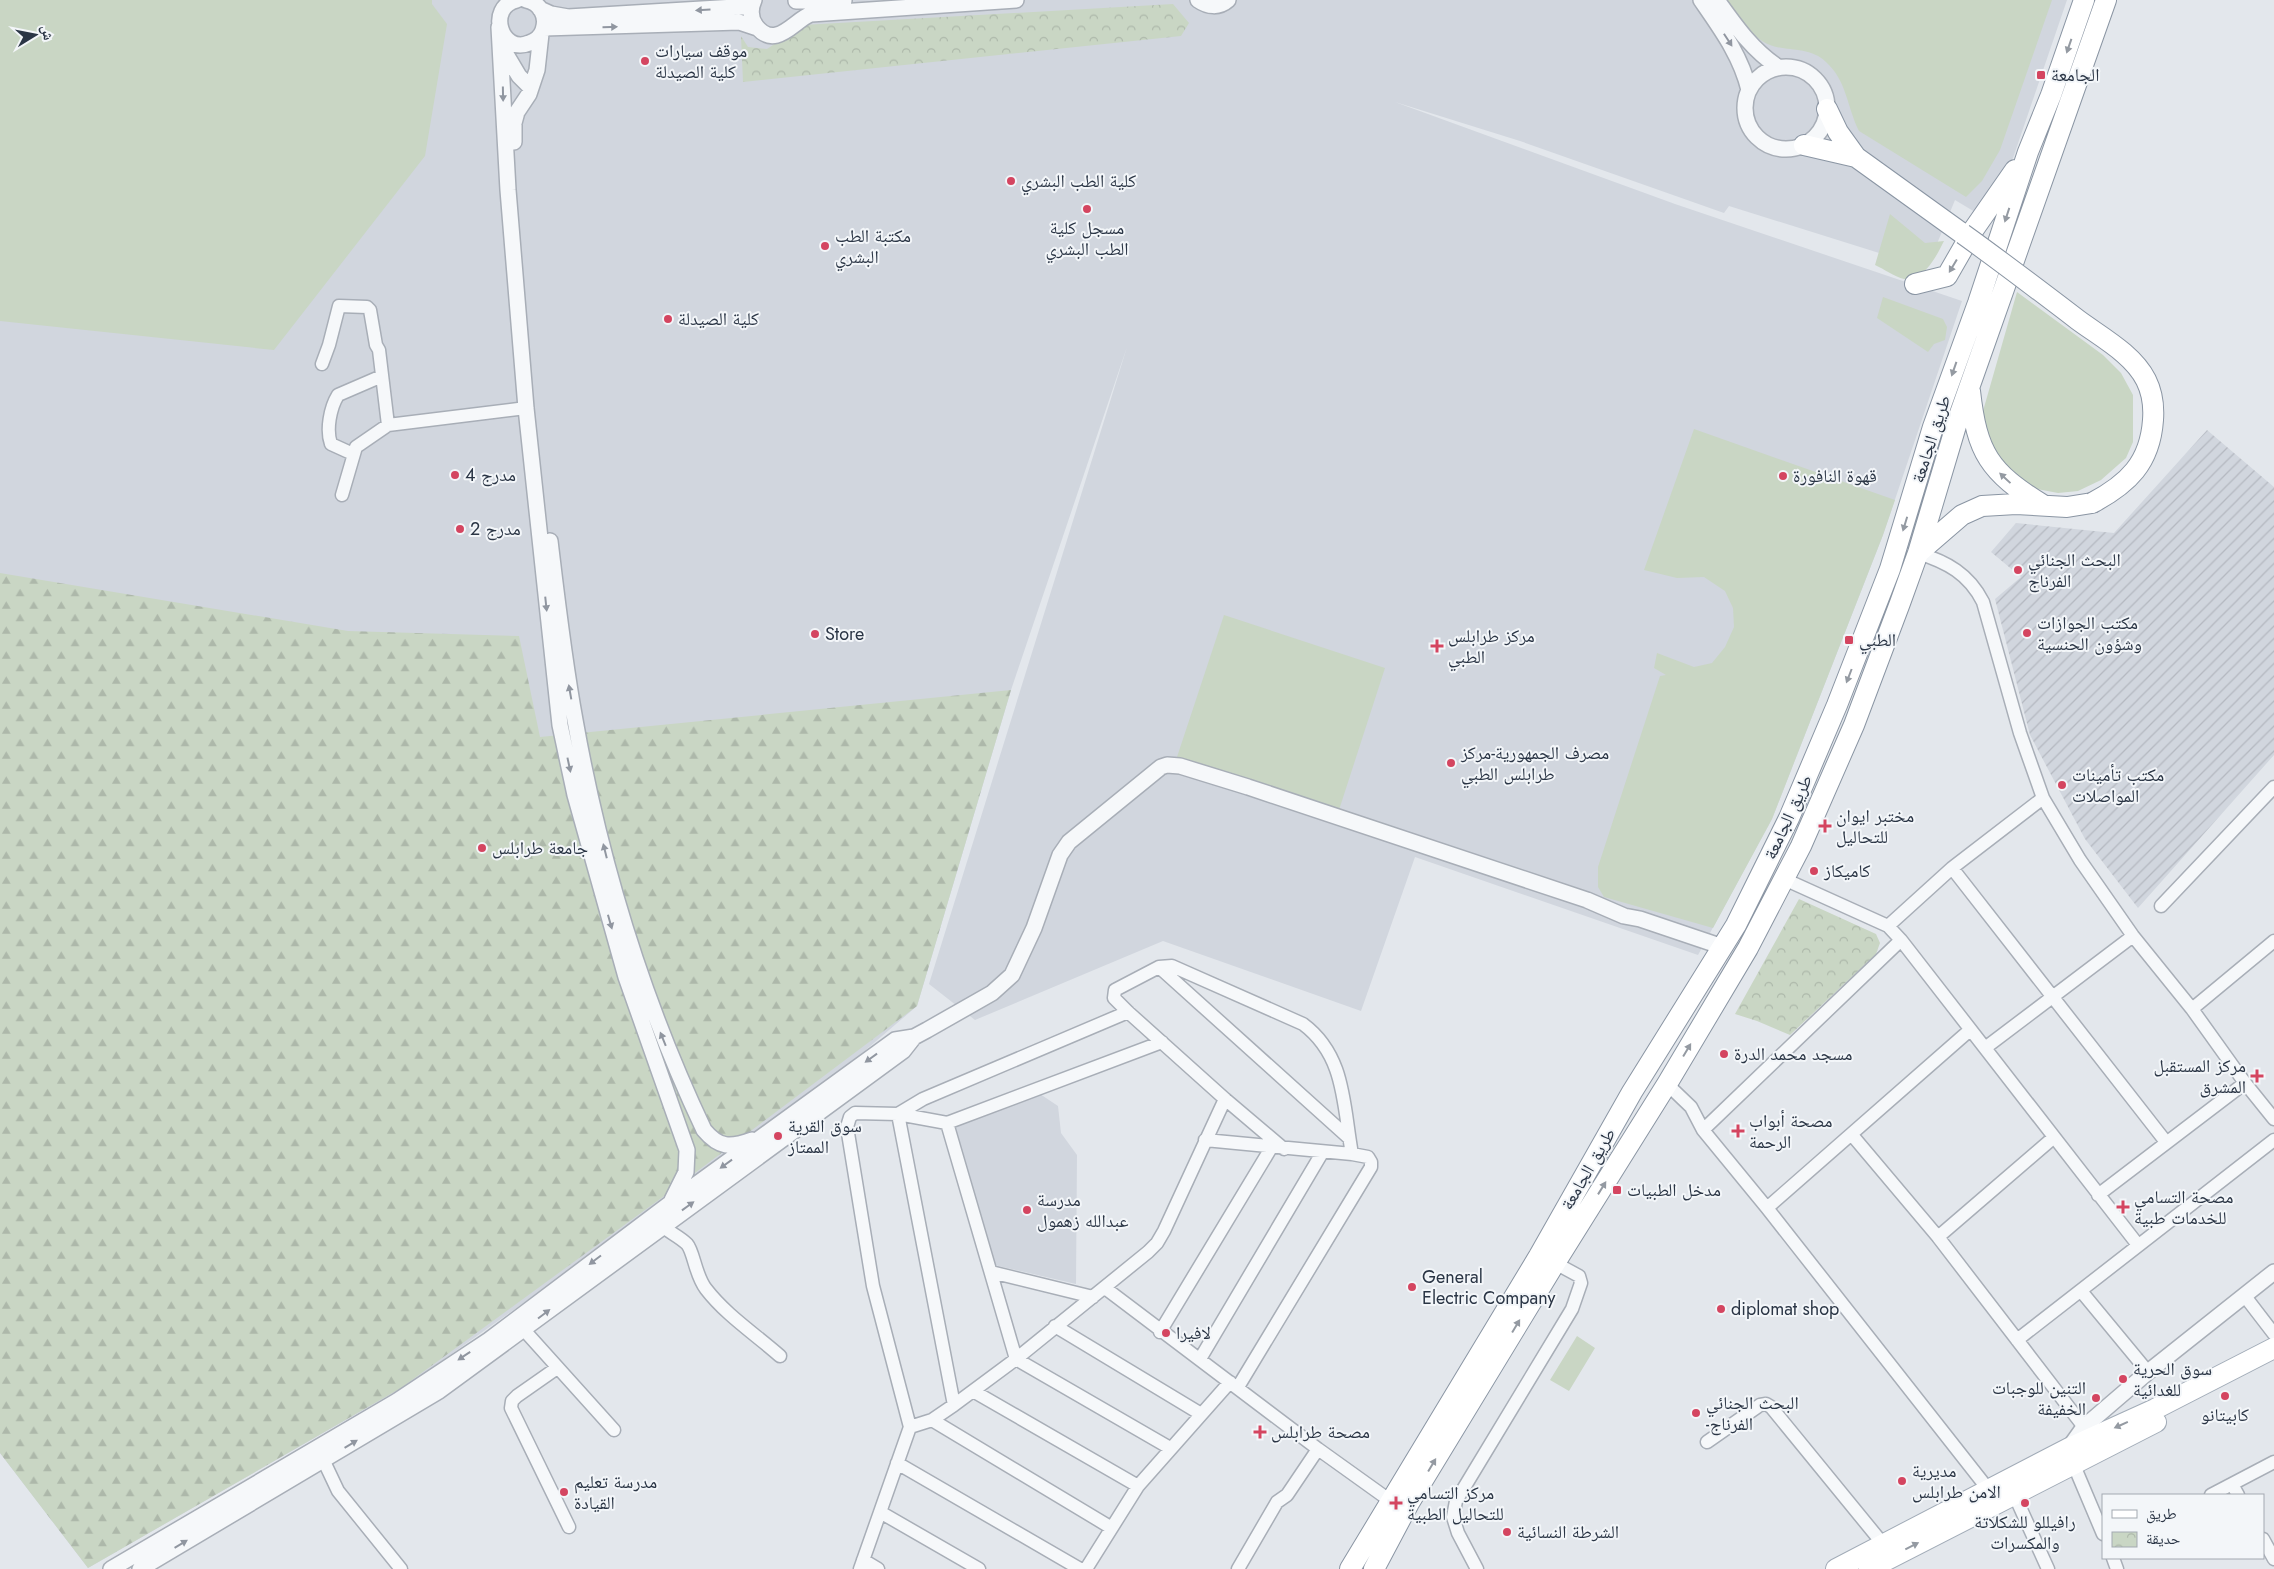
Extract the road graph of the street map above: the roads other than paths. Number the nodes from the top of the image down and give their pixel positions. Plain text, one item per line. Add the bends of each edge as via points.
1 (863, 0) edge
2 (1016, 0) edge
3 (1198, 0) edge
4 (1228, 0) edge
5 (1701, 0) edge
6 (1717, 0) edge
7 (2084, 0) edge
8 (2106, 0) edge
9 (796, 1) edge
10 (529, 2) edge
11 (753, 3) edge
12 (504, 4) edge
13 (795, 23) junction
14 (499, 28) junction
15 (757, 28) junction
16 (542, 31) junction
17 (502, 48) junction
18 (1778, 67) junction
19 (531, 88) junction
20 (1748, 90) junction
21 (1827, 109) junction
22 (1804, 145) junction
23 (2028, 152) junction
24 (1856, 156) junction
25 (1915, 284) dead end
26 (322, 364) dead end
27 (382, 376) junction
28 (1970, 386) junction
29 (526, 408) junction
30 (388, 425) junction
31 (354, 454) junction
32 (342, 495) dead end
33 (2044, 506) junction
34 (1918, 552) junction
35 (575, 723) junction
36 (560, 725) junction
37 (2274, 787) edge
38 (2043, 798) junction
39 (1952, 868) junction
40 (1784, 879) junction
41 (2161, 906) dead end
42 (1888, 926) junction
43 (2133, 936) junction
44 (1901, 940) junction
45 (2272, 946) edge
46 (1723, 947) junction
47 (1159, 967) junction
48 (2053, 997) junction
49 (2192, 1009) junction
50 (1128, 1012) junction
51 (1970, 1030) junction
52 (914, 1037) junction
53 (1162, 1042) junction
54 (1985, 1048) junction
55 (668, 1071) junction
56 (2245, 1083) junction
57 (1667, 1084) junction
58 (688, 1098) junction
59 (1224, 1099) junction
60 (671, 1105) junction
61 (898, 1114) junction
62 (2274, 1119) edge
63 (947, 1123) junction
64 (1703, 1130) junction
65 (768, 1134) junction
66 (1852, 1135) junction
67 (1349, 1138) junction
68 (2053, 1138) junction
69 (1205, 1140) junction
70 (2274, 1140) edge
71 (2166, 1142) junction
72 (1271, 1148) junction
73 (1284, 1149) junction
74 (1322, 1153) junction
75 (1352, 1154) junction
76 (2098, 1195) junction
77 (668, 1205) junction
78 (1767, 1208) junction
79 (662, 1226) junction
80 (1938, 1237) junction
81 (2138, 1245) junction
82 (1555, 1263) junction
83 (991, 1272) junction
84 (2274, 1272) edge
85 (1105, 1288) junction
86 (2081, 1291) junction
87 (2244, 1295) junction
88 (1093, 1297) junction
89 (1055, 1326) junction
90 (524, 1330) junction
91 (1160, 1332) junction
92 (2274, 1334) edge
93 (2017, 1340) junction
94 (2274, 1348) edge
95 (780, 1356) dead end
96 (1016, 1359) junction
97 (1200, 1359) junction
98 (2274, 1362) edge
99 (558, 1368) junction
100 (2148, 1372) junction
101 (1234, 1384) junction
102 (973, 1391) junction
103 (954, 1405) junction
104 (1201, 1414) junction
105 (932, 1420) junction
106 (910, 1427) junction
107 (2084, 1427) junction
108 (614, 1430) dead end
109 (1707, 1442) dead end
110 (1170, 1448) junction
111 (1318, 1449) junction
112 (320, 1455) junction
113 (2071, 1455) junction
114 (2274, 1462) edge
115 (898, 1463) junction
116 (1138, 1486) junction
117 (1988, 1489) junction
118 (2235, 1490) edge
119 (2014, 1494) junction
120 (2216, 1494) edge
121 (1392, 1502) junction
122 (880, 1512) junction
123 (569, 1527) dead end
124 (1110, 1527) junction
125 (2102, 1532) edge
126 (2264, 1541) edge
127 (1887, 1557) edge
128 (2274, 1559) edge
129 (862, 1565) edge
130 (111, 1569) edge
131 (140, 1569) edge
132 (401, 1569) edge
133 (878, 1569) edge
134 (979, 1569) edge
135 (1080, 1569) edge
136 (1086, 1569) edge
137 (1238, 1569) edge
138 (1350, 1569) edge
139 (1374, 1569) edge
140 (1478, 1569) edge
141 (1836, 1569) edge
142 (1868, 1569) edge
143 (2048, 1569) edge

1 - 9 street
2 - 13 street via 811,14
3 - 4 street via 1213,6
5 -> 20 street via 1732,46 1745,72
6 - 18 street via 1746,40
7 -> 23 main road, طريق الجامعة
8 - 28 main road, طريق الجامعة
9 - 13 street
11 -> 10 street via 568,17 551,14
10 - 12 street
10 - 16 street via 543,15
11 - 15 street via 751,14
12 - 14 street
13 - 15 street via 778,35 767,34
14 - 16 street via 507,39 519,45 531,43
14 - 17 street
16 -> 15 street via 739,22
16 - 19 street
17 - 19 street via 519,76
17 -> 29 street via 508,190
18 - 20 street via 1760,75
18 - 21 street via 1808,73 1822,89
35 -> 19 street via 536,417 514,157 514,123
20 - 22 street via 1745,112 1748,123 1761,140 1782,149
21 - 22 street via 1820,130
21 - 24 main road via 1838,132
22 - 24 main road
23 -> 25 main road via 1974,229 1947,276
23 -> 46 main road, طريق الجامعة via 1933,427 1890,569 1789,818
24 - 33 main road, bridge via 2123,353 2146,379 2154,416 2152,437 2143,462 2124,483 2092,504 2067,508
26 - 27 street via 339,306 367,307 379,350
27 - 30 street
27 - 31 street via 338,395 334,401 328,436 331,444
33 -> 28 main road via 2007,480 1988,460 1975,427
28 - 34 main road, طريق الجامعة
29 - 30 street
29 -> 36 street
30 - 31 street via 356,447
31 - 32 street
33 - 34 main road via 1982,506 1962,515
34 - 38 street via 1964,574 1979,594
34 - 40 main road, طريق الجامعة via 1854,725
35 - 36 street
55 -> 35 street via 622,916
36 -> 55 street via 575,795 626,977
37 - 41 street
38 - 39 street
38 - 43 street via 2080,860
39 - 42 street
39 - 48 street
40 - 42 street
57 -> 40 main road, طريق الجامعة via 1748,948
42 - 44 street
43 - 48 street
43 - 49 street
44 - 51 street
44 - 64 street
45 - 49 street
46 - 52 street via 1640,919 1619,908 1598,904 1248,787 1167,765 1155,770 1069,842 1060,855 1034,928 1012,975 992,994
46 - 121 main road, طريق الجامعة via 1632,1092 1539,1256
47 - 50 street via 1115,990 1114,998
47 - 67 street
47 - 67 street via 1172,966 1303,1024 1316,1034 1337,1067
48 - 54 street
48 - 71 street
49 - 56 street
50 - 53 street
50 - 61 street via 923,1099
51 - 54 street
51 - 66 street
52 -> 65 street via 895,1040
79 -> 52 street via 903,1051
53 - 59 street
53 - 63 street
54 - 68 street
55 - 58 street
55 - 60 street
56 - 62 street
56 - 71 street
57 - 64 street via 1692,1107
82 -> 57 main road, طريق الجامعة
58 - 60 street
58 - 65 street via 704,1130 720,1144 740,1144
59 - 69 street
59 - 73 street
60 - 77 street via 688,1160 681,1185
61 - 63 street
61 - 103 street
61 - 106 street via 855,1113 847,1127 874,1286
63 - 83 street
64 - 78 street
65 -> 77 street
66 - 78 street
66 - 80 street
67 - 75 street
68 - 76 street
68 - 80 street
69 - 72 street
69 - 85 street via 1157,1243
70 - 81 street
71 - 76 street
72 - 73 street
72 - 91 street
73 - 74 street
74 - 75 street
74 - 97 street
75 - 101 street via 1368,1157 1371,1167
76 - 81 street
77 -> 112 street via 489,1340
78 - 117 street
90 -> 79 street
79 - 95 street via 687,1244 696,1274 705,1289
80 - 93 street
81 - 86 street
139 -> 82 main road, طريق الجامعة via 1409,1503
82 - 140 street via 1579,1276 1581,1283 1572,1309 1456,1501 1453,1517 1458,1533
83 - 88 street
83 - 96 street
84 - 87 street
85 - 88 street
85 - 91 street
86 - 93 street
86 - 100 street
87 - 92 street
87 - 100 street
88 - 89 street
89 - 96 street
89 - 104 street
90 - 99 street
112 -> 90 street via 439,1391
91 - 97 street
93 - 107 street
94 -> 113 main road
96 - 102 street
96 - 110 street
97 - 101 street
98 - 113 main road
99 - 108 street
99 - 123 street via 517,1396 511,1408
100 - 107 street
101 - 104 street
101 - 111 street
102 - 103 street
102 - 116 street
103 - 105 street
104 - 110 street
105 - 106 street
105 - 124 street
106 - 115 street
107 - 113 street
109 - 127 street via 1760,1405 1771,1406 1811,1453
110 - 116 street
111 - 121 street
111 - 137 street via 1287,1495 1277,1502
112 - 130 street
131 -> 112 street
112 - 132 street via 338,1490
113 - 117 main road
113 - 119 main road
113 - 125 street
114 - 118 street
115 - 122 street
115 - 135 street
116 - 124 street
117 - 127 main road
118 - 120 street
127 -> 119 main road
119 - 143 street
121 - 138 main road, طريق الجامعة
122 - 129 street
122 - 134 street
124 - 136 street
126 - 128 street
127 - 141 main road
127 - 142 main road
129 - 133 street

